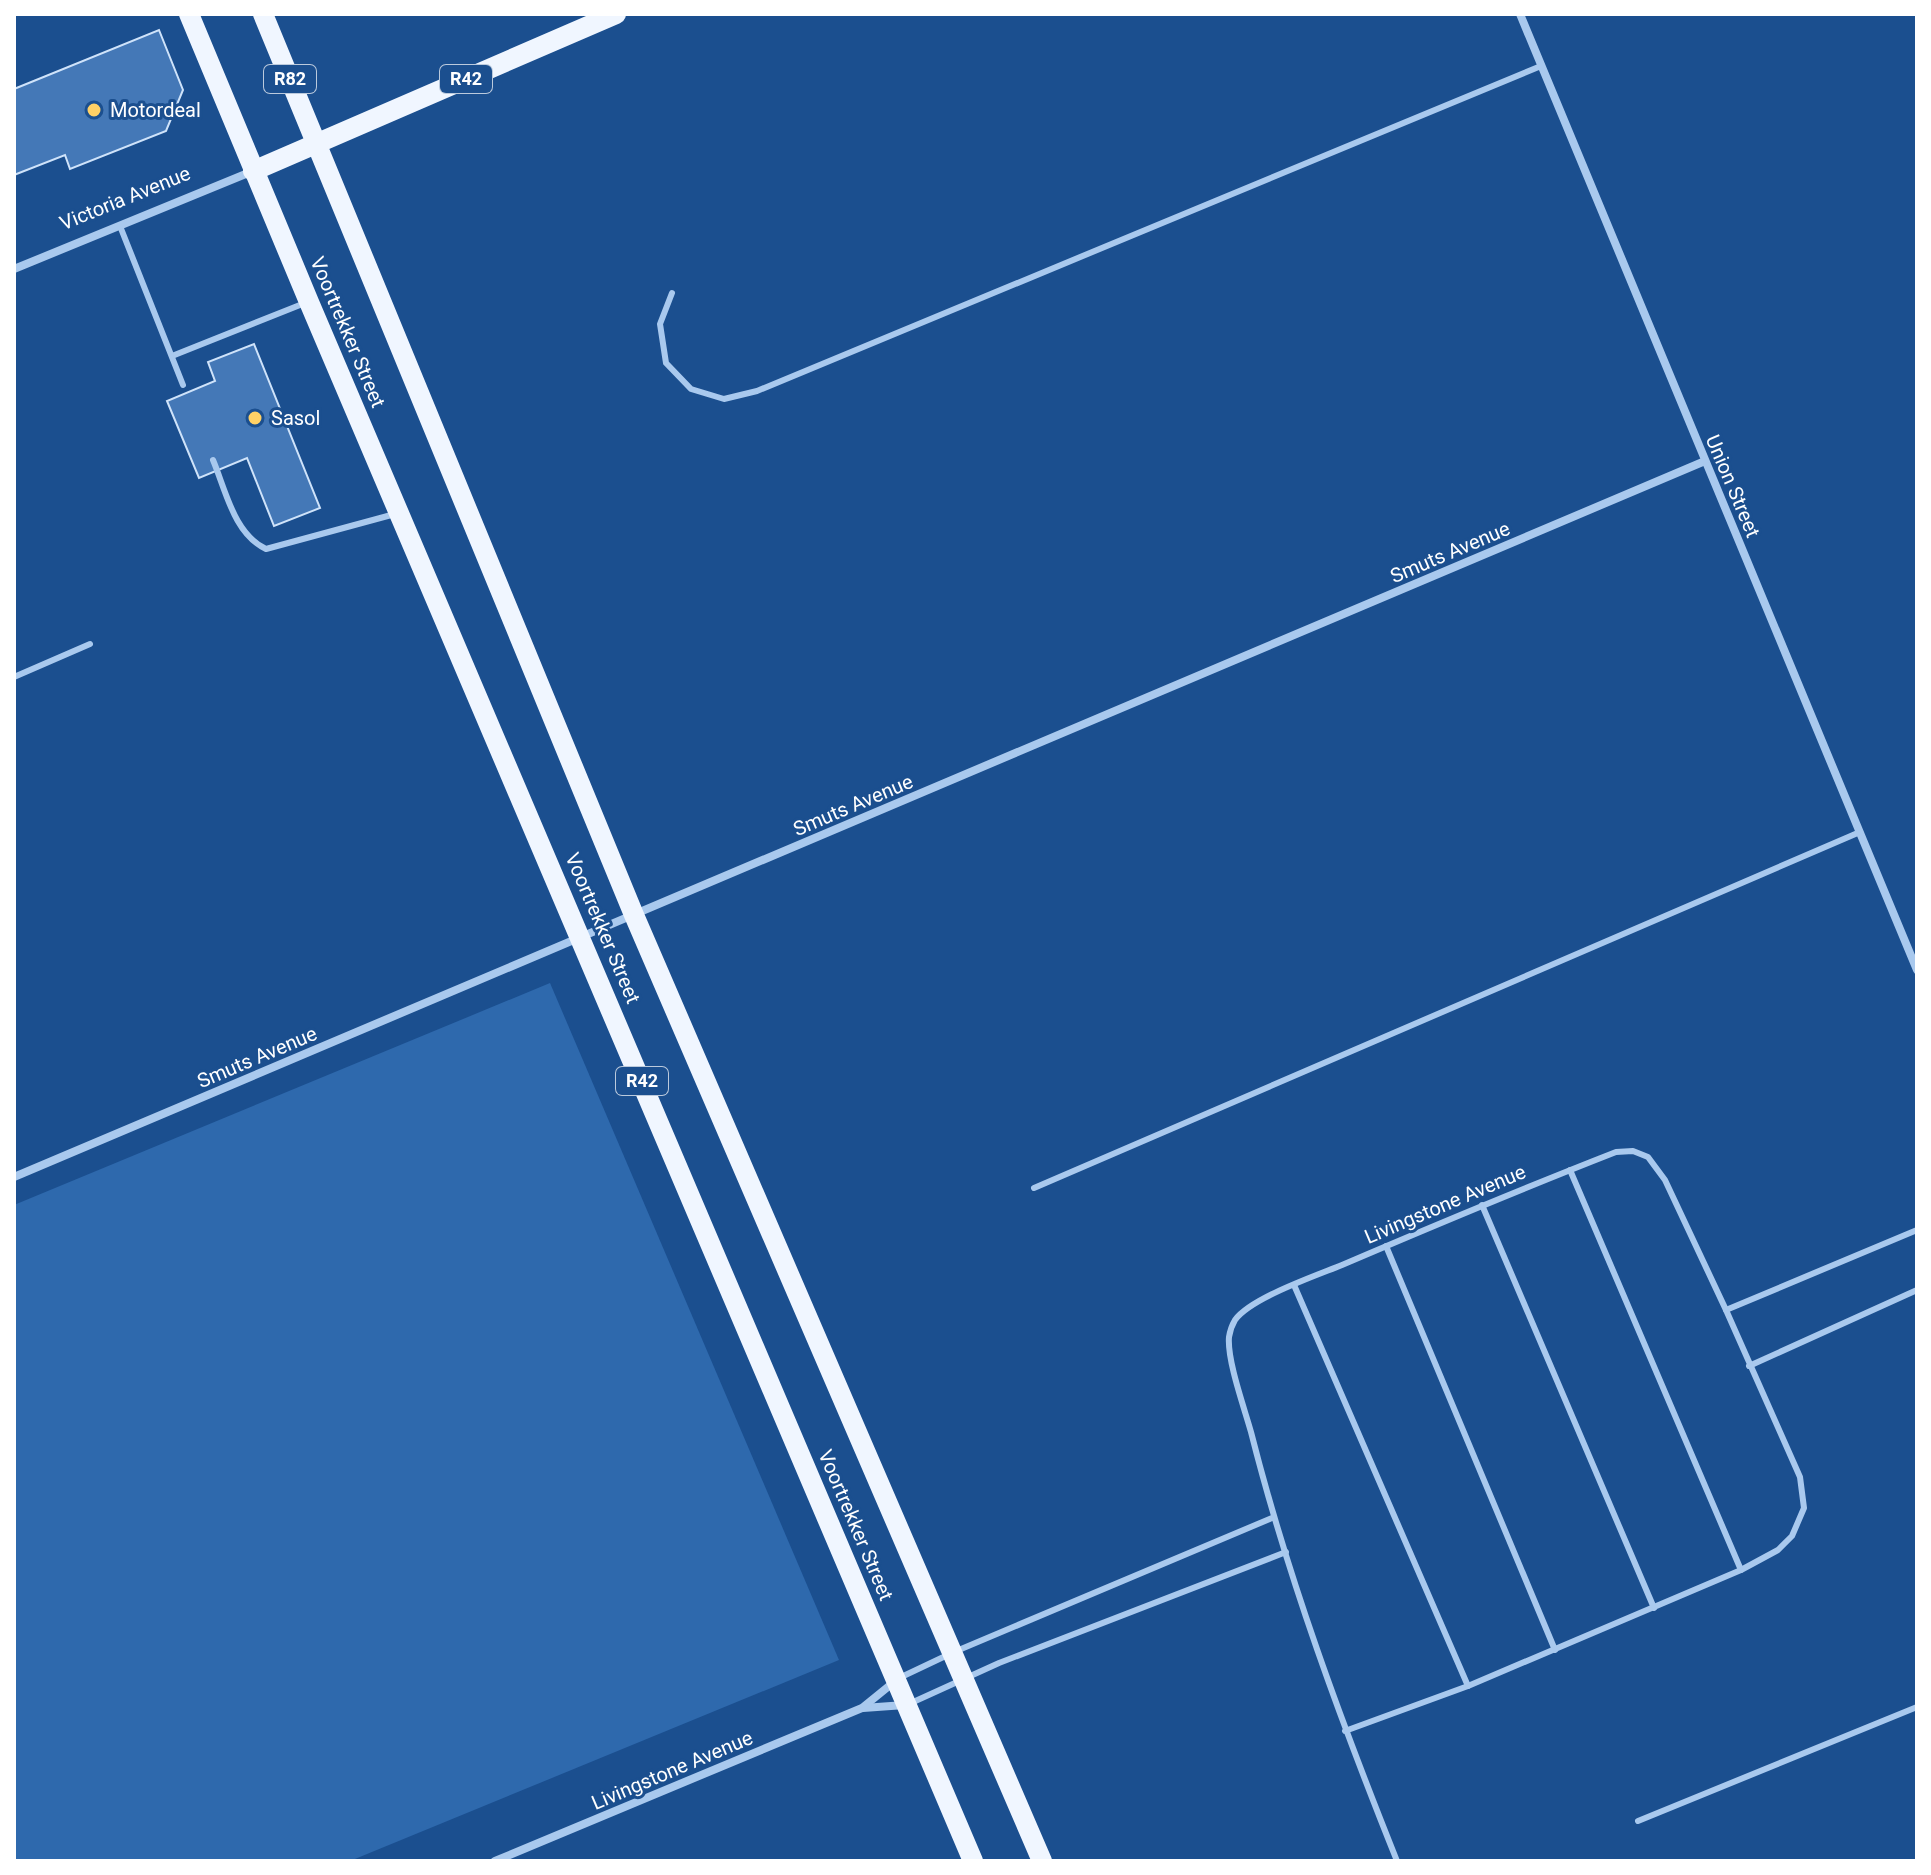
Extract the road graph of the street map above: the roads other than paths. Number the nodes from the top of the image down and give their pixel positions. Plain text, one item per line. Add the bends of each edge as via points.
1 (189, 14) edge
2 (263, 14) edge
3 (616, 14) edge
4 (1520, 14) edge
5 (1541, 66) junction
6 (317, 144) junction
7 (253, 171) junction
8 (120, 226) junction
9 (14, 269) edge
10 (672, 293) dead end
11 (309, 302) junction
12 (172, 356) junction
13 (183, 385) dead end
14 (213, 460) dead end
15 (1705, 461) junction
16 (399, 512) junction
17 (90, 644) dead end
18 (14, 677) edge
19 (1860, 832) junction
20 (634, 915) junction
21 (581, 937) junction
22 (1917, 970) edge
23 (1570, 1170) junction
24 (14, 1177) edge
25 (1034, 1188) dead end
26 (1482, 1205) junction
27 (1917, 1230) edge
28 (1386, 1246) junction
29 (1294, 1285) junction
30 (1917, 1290) edge
31 (1726, 1310) junction
32 (1749, 1366) junction
33 (1272, 1518) junction
34 (1286, 1552) junction
35 (1741, 1570) junction
36 (1654, 1608) junction
37 (1555, 1650) junction
38 (954, 1652) junction
39 (965, 1678) junction
40 (896, 1680) junction
41 (1468, 1686) junction
42 (907, 1705) junction
43 (1917, 1707) edge
44 (862, 1708) junction
45 (1345, 1731) junction
46 (1638, 1821) dead end
47 (495, 1861) edge
48 (973, 1861) edge
49 (1042, 1861) edge
50 (1397, 1861) edge

1 - 7 main road, Voortrekker Street
2 - 6 main road, Voortrekker Street / R82
3 - 6 main road, R42
4 - 5 street, Union Street
5 - 10 lane via 757,391 724,399 691,389 666,363 660,324
5 - 15 street, Union Street
6 - 7 main road, R42
6 - 20 main road, Voortrekker Street / R42
7 - 8 street, Victoria Avenue
7 - 11 main road, Voortrekker Street / R42
8 - 9 street, Victoria Avenue
8 - 12 lane
11 - 12 lane
11 - 16 main road, Voortrekker Street / R42
12 - 13 lane
14 - 16 lane via 238,522 251,542 266,549
15 - 19 street, Union Street
15 - 20 street, Smuts Avenue
16 - 21 main road, Voortrekker Street / R42
17 - 18 lane
19 - 22 street, Union Street
19 - 25 lane
20 - 21 street, Smuts Avenue
20 - 38 main road, Voortrekker Street / R42
21 - 24 street, Smuts Avenue
21 - 40 main road, Voortrekker Street / R42
23 - 26 lane, Livingstone Avenue
23 - 31 lane, Livingstone Avenue via 1616,1152 1648,1157 1665,1180
23 - 35 lane
26 - 28 lane, Livingstone Avenue
26 - 36 lane
27 - 31 lane
28 - 29 lane, Livingstone Avenue
28 - 37 lane
29 - 33 lane, Livingstone Avenue via 1242,1312 1229,1338
29 - 41 lane
30 - 32 lane
31 - 32 lane, Livingstone Avenue
32 - 35 lane, Livingstone Avenue via 1800,1477 1804,1508 1800,1523 1778,1550
33 - 34 lane, Livingstone Avenue
33 - 38 lane, Livingstone Avenue
34 - 39 lane, Livingstone Avenue
34 - 45 lane
35 - 36 lane, Livingstone Avenue
36 - 37 lane, Livingstone Avenue
37 - 41 lane, Livingstone Avenue
38 - 39 main road, Voortrekker Street / R42
38 - 40 lane, Livingstone Avenue
39 - 42 lane, Livingstone Avenue
39 - 49 main road, Voortrekker Street / R42
40 - 42 main road, Voortrekker Street / R42
40 - 44 street, Livingstone Avenue
41 - 45 lane, Livingstone Avenue
42 - 44 street, Livingstone Avenue
42 - 48 main road, Voortrekker Street / R42
43 - 46 lane
44 - 47 street, Livingstone Avenue
45 - 50 lane

